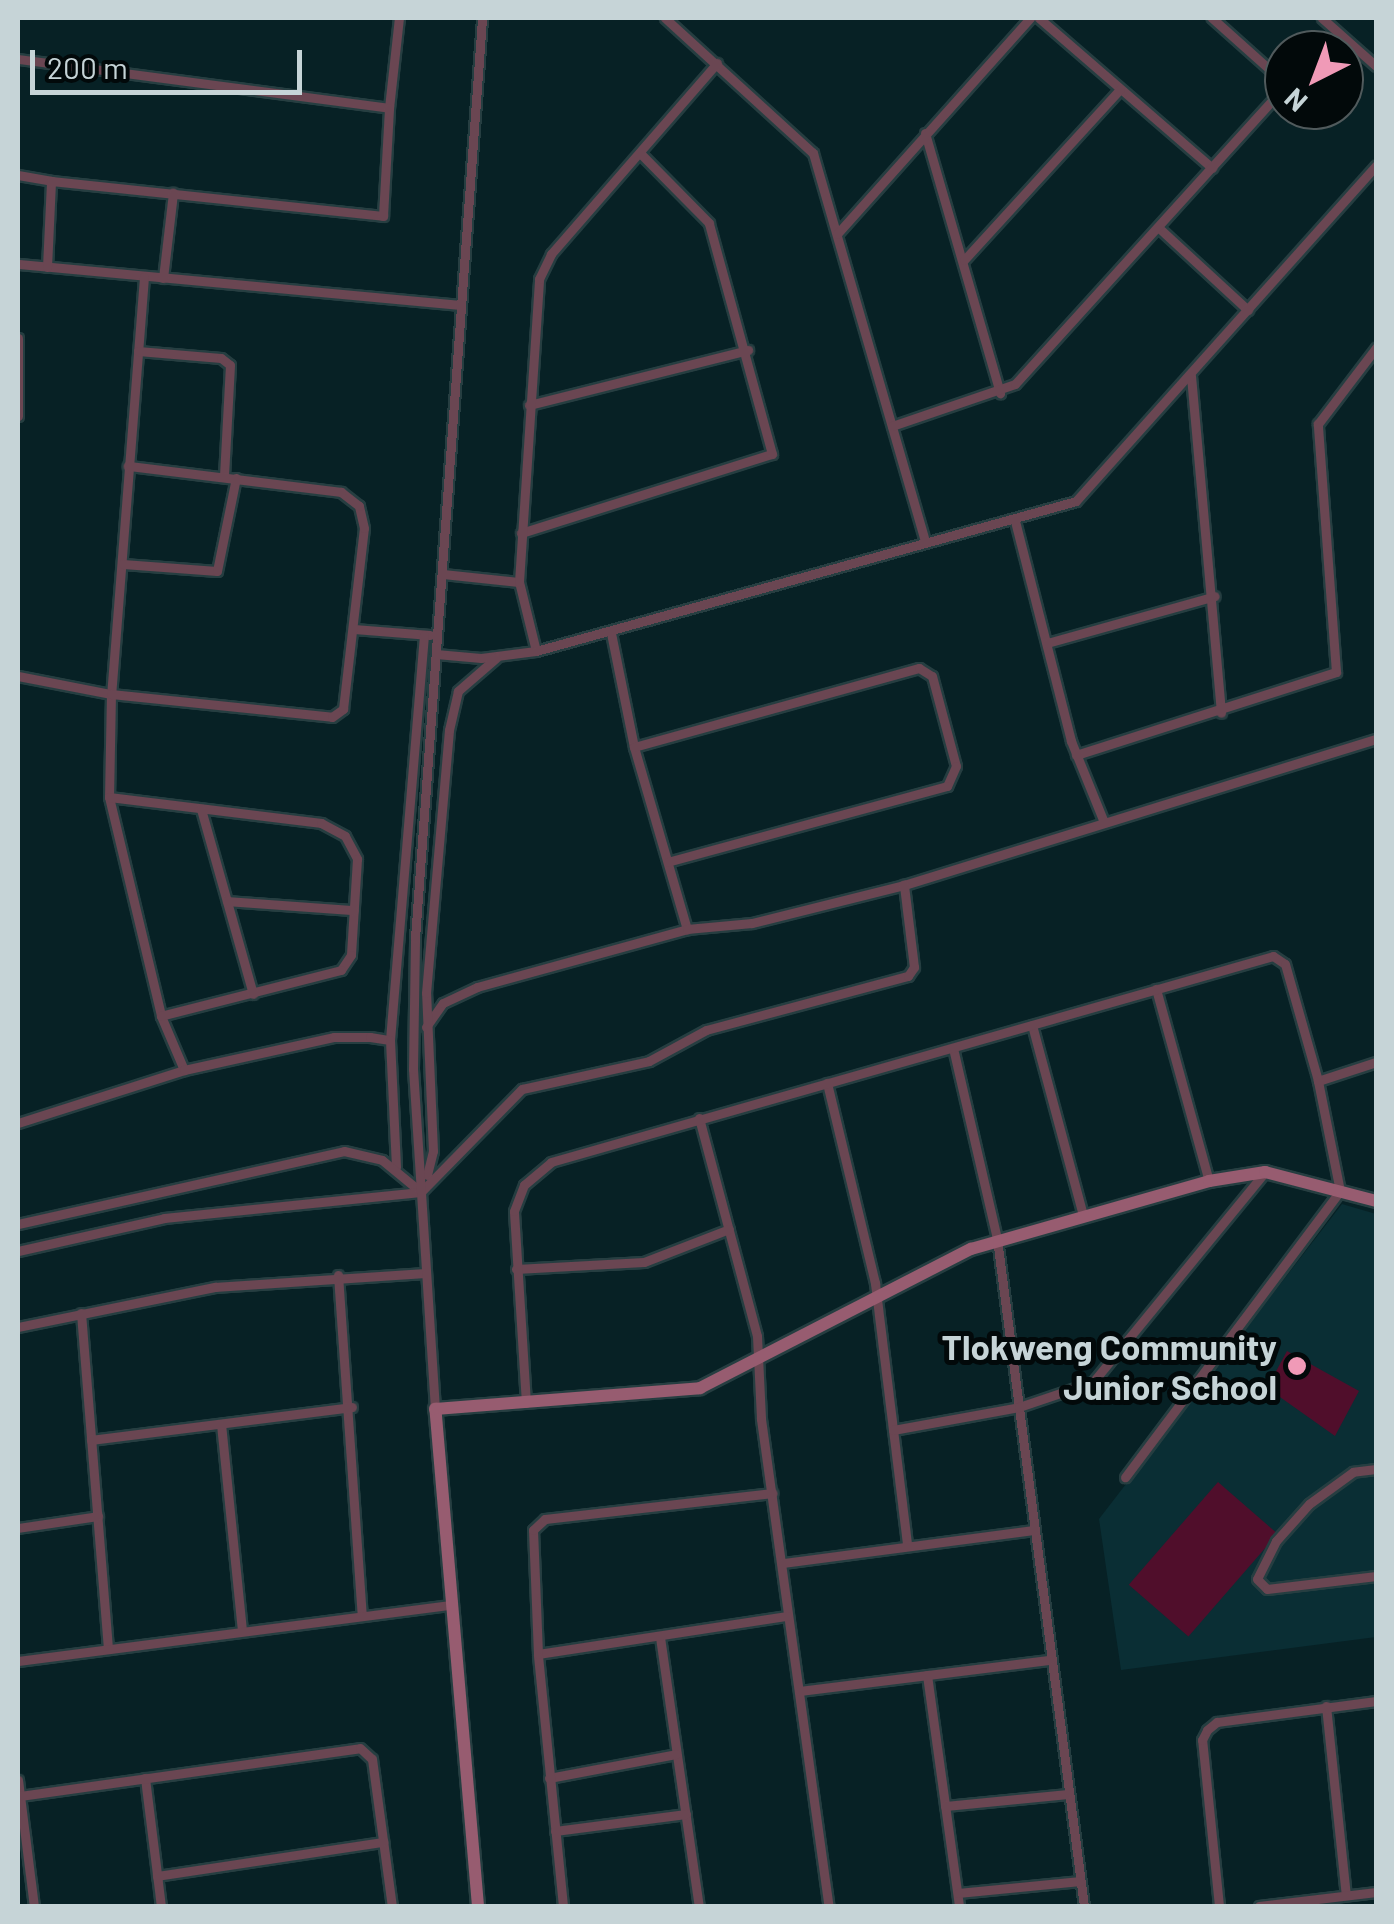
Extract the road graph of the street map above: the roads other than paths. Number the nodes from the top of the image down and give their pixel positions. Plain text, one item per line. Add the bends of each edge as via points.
1 (398, 18) edge
2 (482, 18) edge
3 (665, 18) edge
4 (1030, 18) edge
5 (1039, 18) edge
6 (1212, 18) edge
7 (1322, 18) edge
8 (18, 59) edge
9 (716, 62) junction
10 (1376, 66) edge
11 (1120, 89) junction
12 (389, 108) junction
13 (924, 133) junction
14 (640, 153) junction
15 (1376, 165) edge
16 (1212, 168) junction
17 (18, 175) edge
18 (52, 181) junction
19 (173, 194) junction
20 (1159, 228) junction
21 (837, 234) junction
22 (964, 260) junction
23 (18, 264) edge
24 (47, 267) junction
25 (144, 277) junction
26 (163, 278) junction
27 (456, 306) junction
28 (1248, 310) junction
29 (18, 338) edge
30 (1376, 348) edge
31 (748, 350) junction
32 (138, 351) junction
33 (1191, 376) junction
34 (1000, 394) junction
35 (529, 405) junction
36 (18, 416) edge
37 (892, 426) junction
38 (128, 466) junction
39 (224, 476) junction
40 (236, 478) junction
41 (1015, 521) junction
42 (521, 533) junction
43 (925, 542) junction
44 (122, 564) junction
45 (443, 574) junction
46 (519, 582) junction
47 (1215, 596) junction
48 (354, 629) junction
49 (610, 632) junction
50 (424, 635) junction
51 (438, 636) junction
52 (1047, 643) junction
53 (536, 651) junction
54 (436, 654) junction
55 (499, 657) junction
56 (18, 676) edge
57 (110, 694) junction
58 (1221, 713) junction
59 (1376, 739) edge
60 (634, 747) junction
61 (1076, 756) junction
62 (109, 797) junction
63 (201, 808) junction
64 (1103, 820) junction
65 (668, 862) junction
66 (904, 886) junction
67 (227, 901) junction
68 (354, 910) junction
69 (688, 929) junction
70 (1156, 989) junction
71 (254, 994) junction
72 (162, 1016) junction
73 (1032, 1025) junction
74 (426, 1028) junction
75 (390, 1040) junction
76 (952, 1048) junction
77 (1376, 1062) edge
78 (184, 1070) junction
79 (1318, 1081) junction
80 (826, 1083) junction
81 (700, 1118) junction
82 (18, 1123) edge
83 (396, 1168) junction
84 (1265, 1172) junction
85 (1209, 1181) junction
86 (421, 1188) junction
87 (1340, 1190) junction
88 (1376, 1201) edge
89 (1083, 1215) junction
90 (18, 1224) edge
91 (729, 1228) junction
92 (997, 1239) junction
93 (18, 1250) edge
94 (516, 1269) junction
95 (425, 1273) junction
96 (338, 1275) junction
97 (876, 1298) junction
98 (82, 1313) junction
99 (18, 1327) edge
100 (759, 1363) junction
101 (526, 1402) junction
102 (1018, 1406) junction
103 (352, 1407) junction
104 (435, 1409) junction
105 (221, 1424) junction
106 (893, 1430) junction
107 (92, 1440) junction
108 (1376, 1469) edge
109 (1125, 1478) dead end
110 (773, 1492) junction
111 (98, 1516) junction
112 (18, 1528) edge
113 (1035, 1530) junction
114 (906, 1545) junction
115 (783, 1563) junction
116 (1376, 1576) edge
117 (450, 1605) junction
118 (362, 1614) junction
119 (788, 1616) junction
120 (242, 1630) junction
121 (660, 1637) junction
122 (108, 1648) junction
123 (538, 1654) junction
124 (1050, 1660) junction
125 (18, 1661) edge
126 (926, 1675) junction
127 (800, 1691) junction
128 (1376, 1701) edge
129 (1326, 1706) junction
130 (676, 1754) junction
131 (145, 1778) junction
132 (548, 1778) junction
133 (18, 1780) edge
134 (1068, 1794) junction
135 (20, 1796) edge
136 (945, 1806) junction
137 (686, 1814) junction
138 (554, 1831) junction
139 (383, 1842) junction
140 (157, 1876) junction
141 (1080, 1881) junction
142 (1376, 1892) edge
143 (958, 1893) junction
144 (1346, 1896) junction
145 (18, 1897) edge
146 (33, 1901) edge
147 (161, 1906) edge
148 (392, 1906) edge
149 (478, 1906) edge
150 (563, 1906) edge
151 (699, 1906) edge
152 (829, 1906) edge
153 (959, 1906) edge
154 (1084, 1906) edge
155 (1219, 1906) edge
156 (1259, 1906) edge

1 - 12 street
2 - 27 street
3 - 9 street
4 - 13 street
5 - 11 street
6 - 16 street via 1282,86
7 - 10 street
8 - 12 street
9 - 14 street
9 - 21 street via 813,153
11 - 16 street
11 - 22 street
12 - 19 street via 383,216
13 - 21 street
13 - 22 street
14 - 31 street via 709,223
14 - 35 street via 546,263
15 - 28 street
16 - 20 street
17 - 18 street
18 - 19 street
18 - 24 street
19 - 26 street
20 - 28 street
20 - 34 street
21 - 37 street
22 - 34 street
23 - 24 street
24 - 25 street
25 - 26 street
25 - 32 street
26 - 27 street
27 - 45 street
28 - 33 street
29 - 36 street
30 - 58 street via 1318,424 1337,669 1328,679
31 - 35 street
31 - 42 street via 773,451 769,459
32 - 38 street
32 - 39 street via 221,358 230,365
33 - 41 street via 1085,494
33 - 47 street
34 - 37 street
35 - 42 street
37 - 43 street
38 - 39 street
38 - 44 street
39 - 40 street
40 - 44 street via 217,571
40 - 48 street via 341,492 360,506 364,528
41 - 43 street
41 - 52 street
42 - 46 street
43 - 49 street
44 - 57 street
45 - 46 street
45 - 51 street
46 - 53 street
47 - 52 street
47 - 58 street
48 - 50 street
48 - 57 street via 346,704 332,717
49 - 53 street
49 - 60 street
50 - 51 street
50 - 75 street
51 - 54 street
52 - 61 street
53 - 55 street
54 - 55 street
54 - 86 street via 414,974
55 - 74 street via 464,681 454,699
56 - 57 street
57 - 62 street
58 - 61 street
59 - 64 street
60 - 65 street
60 - 65 street via 920,668 932,676 956,766 947,786
61 - 64 street
62 - 63 street
62 - 72 street
63 - 67 street
63 - 68 street via 333,828 356,859
64 - 66 street
65 - 69 street
66 - 69 street via 752,923
66 - 86 street via 914,967 908,976 706,1030 650,1061 522,1089
67 - 68 street
67 - 71 street
68 - 71 street via 351,955 341,970
69 - 74 street via 477,988 443,1002
70 - 73 street
70 - 79 street via 1278,957
70 - 85 street
71 - 72 street
72 - 78 street
73 - 76 street
73 - 89 street
74 - 86 street via 433,1152
75 - 78 street via 334,1037
75 - 83 street
76 - 80 street
76 - 92 street
77 - 79 street
78 - 82 street
79 - 87 street
80 - 81 street
80 - 97 street via 864,1224
81 - 91 street
81 - 94 street via 537,1171 514,1211
83 - 86 street
83 - 90 street via 344,1151
84 - 85 street
84 - 87 street
84 - 102 street via 1100,1377
85 - 89 street
86 - 93 street via 164,1218
86 - 95 street
87 - 88 street
87 - 109 street
89 - 92 street
91 - 94 street via 644,1262
91 - 100 street
92 - 97 street
92 - 102 street
94 - 101 street
95 - 96 street
95 - 104 street
96 - 98 street via 159,1295
96 - 103 street
97 - 100 street
97 - 106 street
98 - 99 street
98 - 107 street
100 - 101 street via 700,1388
100 - 110 street
101 - 104 street
102 - 106 street
102 - 113 street
103 - 105 street
103 - 118 street
104 - 117 street
105 - 107 street
105 - 120 street
106 - 114 street
107 - 111 street
108 - 116 street via 1353,1472 1309,1504 1276,1541 1257,1579 1267,1589
110 - 115 street
110 - 123 street via 541,1522 531,1536
111 - 112 street
111 - 122 street
113 - 114 street
113 - 124 street
114 - 115 street
115 - 119 street
117 - 118 street
117 - 149 street
118 - 120 street
119 - 121 street
119 - 127 street
120 - 122 street
121 - 123 street
121 - 130 street
122 - 125 street
123 - 132 street
124 - 126 street
124 - 134 street
126 - 127 street
126 - 136 street
127 - 152 street
128 - 129 street
129 - 144 street
129 - 155 street via 1216,1722 1204,1734
130 - 132 street
130 - 137 street
131 - 135 street
131 - 139 street via 360,1748 372,1759
131 - 140 street
132 - 138 street
133 - 135 street
134 - 136 street
134 - 141 street
135 - 146 street
136 - 143 street
137 - 138 street
137 - 151 street
138 - 150 street
139 - 140 street
139 - 148 street
140 - 147 street
141 - 143 street
141 - 154 street
142 - 144 street
143 - 153 street
144 - 156 street
145 - 146 street

